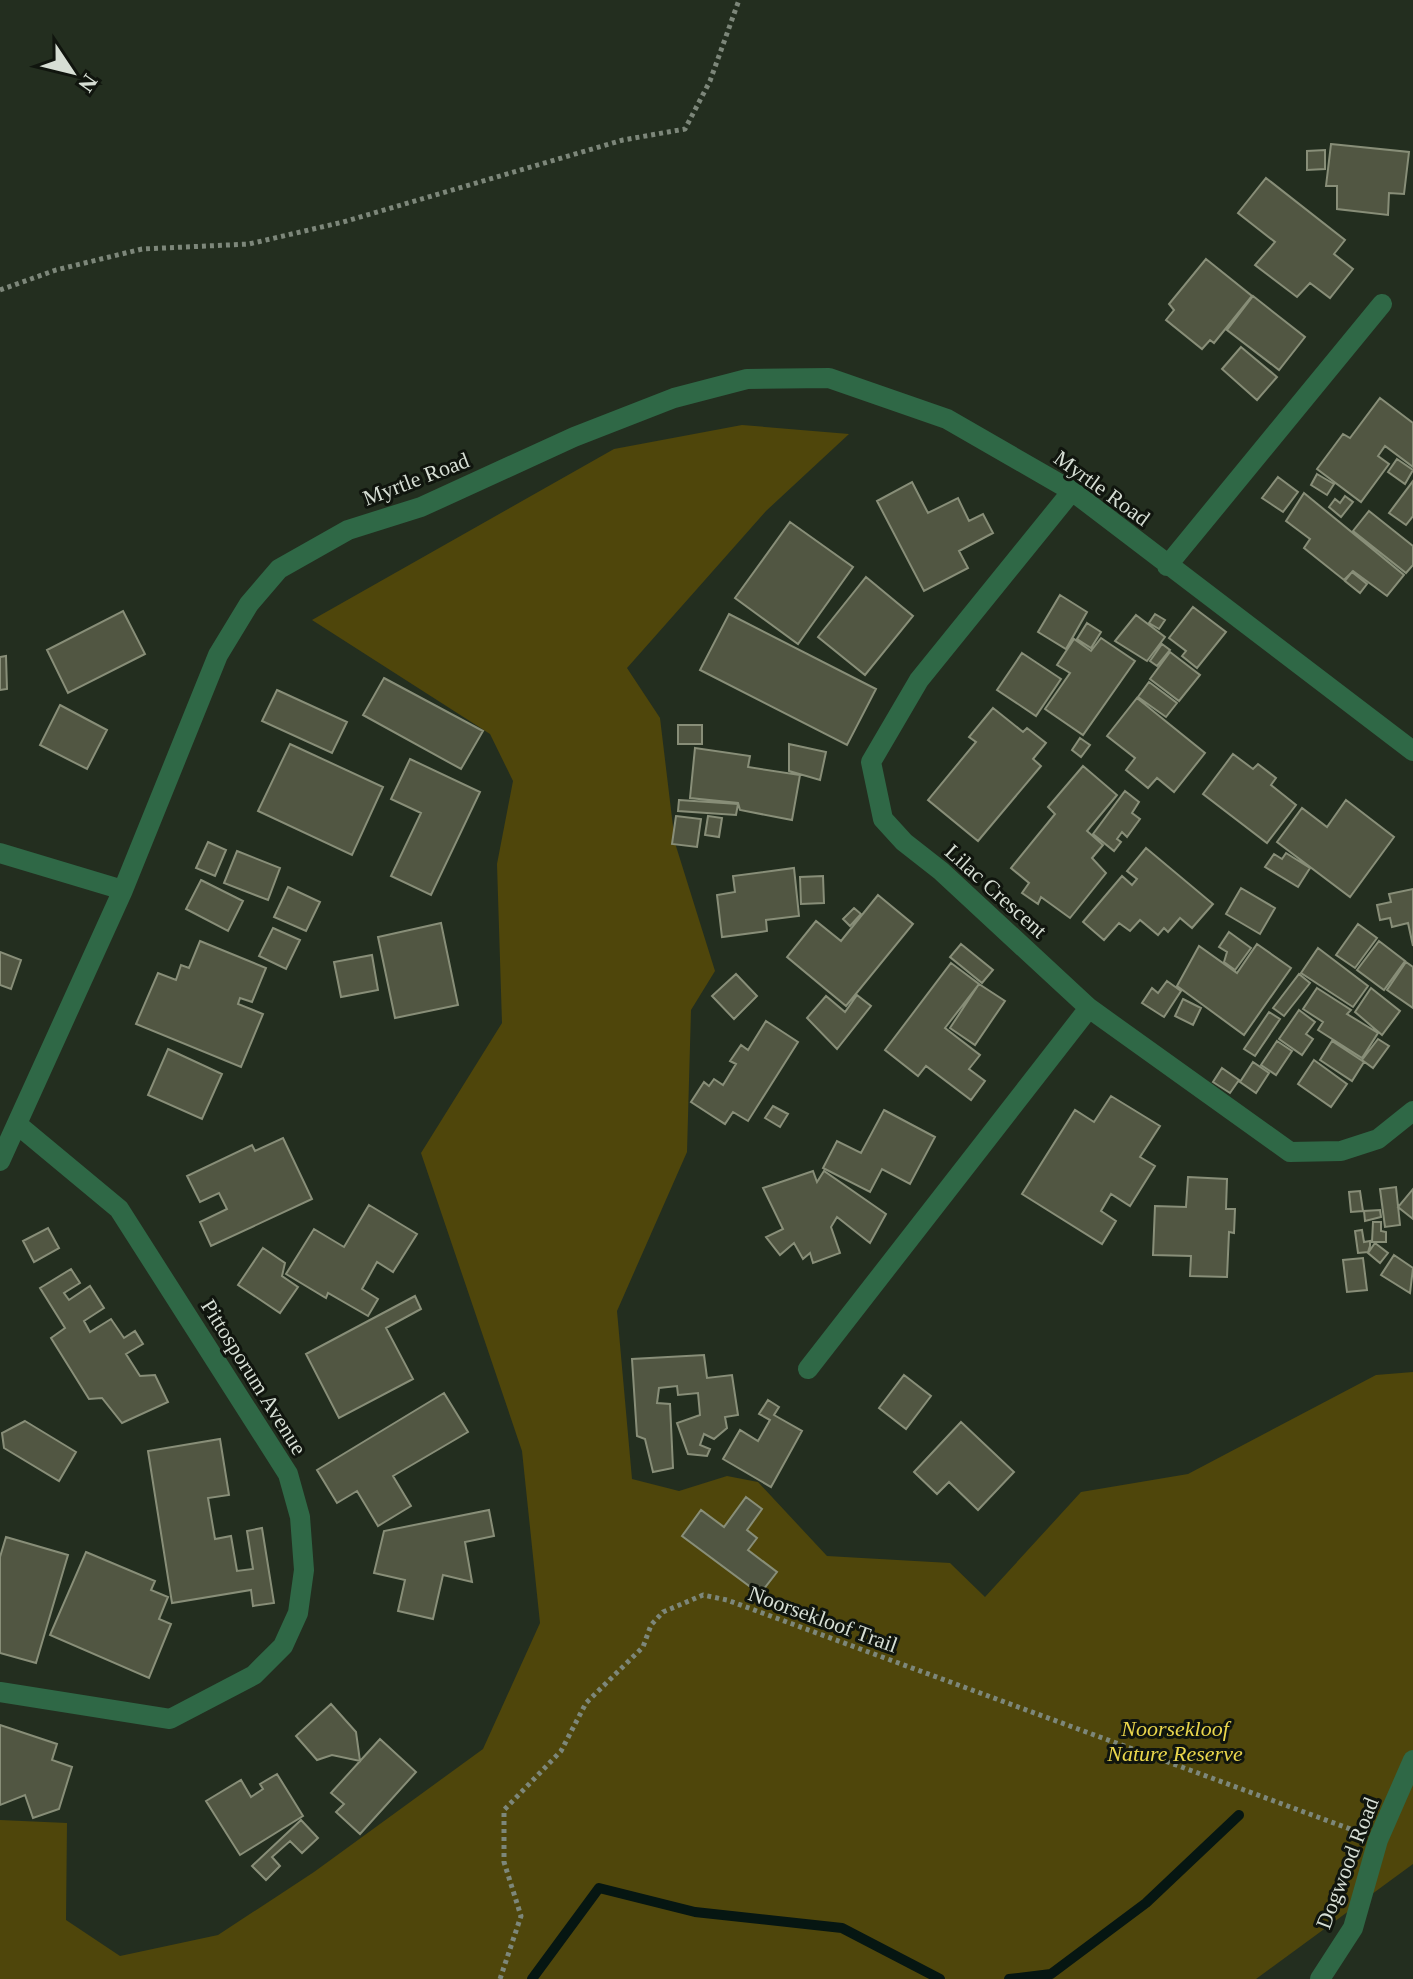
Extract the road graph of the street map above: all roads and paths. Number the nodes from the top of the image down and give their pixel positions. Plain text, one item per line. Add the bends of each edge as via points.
1 (739, 0) edge
2 (0, 290) edge
3 (1382, 304) dead end
4 (1072, 491) junction
5 (1167, 566) junction
6 (1413, 751) edge
7 (0, 853) edge
8 (123, 890) junction
9 (1089, 1008) junction
10 (1413, 1111) edge
11 (18, 1125) junction
12 (0, 1161) edge
13 (808, 1369) dead end
14 (0, 1692) edge
15 (1413, 1760) edge
16 (1378, 1840) junction
17 (500, 1979) edge
18 (1320, 1979) edge

1 - 2 path via 710,81 685,129 623,140 249,244 142,249
3 - 5 street
4 - 5 street, Myrtle Road
4 - 8 street, Myrtle Road via 947,419 844,383 829,378 747,379 674,398 421,507 348,530 279,569 249,604 218,655
4 - 9 street, Lilac Crescent via 919,680 871,762 883,819
5 - 6 street, Myrtle Road
7 - 8 street
8 - 11 street, Myrtle Road
9 - 10 street, Lilac Crescent via 1290,1152 1341,1151 1378,1139
9 - 13 street
11 - 12 street, Myrtle Road
11 - 14 street, Pittosporum Avenue via 119,1209 288,1474 300,1517 304,1570 298,1613 283,1646 254,1675 170,1719
15 - 16 street, Dogwood Road
16 - 17 path, Noorsekloof Trail via 703,1595 663,1612 643,1647 586,1703 561,1751 504,1810 504,1862 521,1916
16 - 18 street, Dogwood Road via 1353,1928

